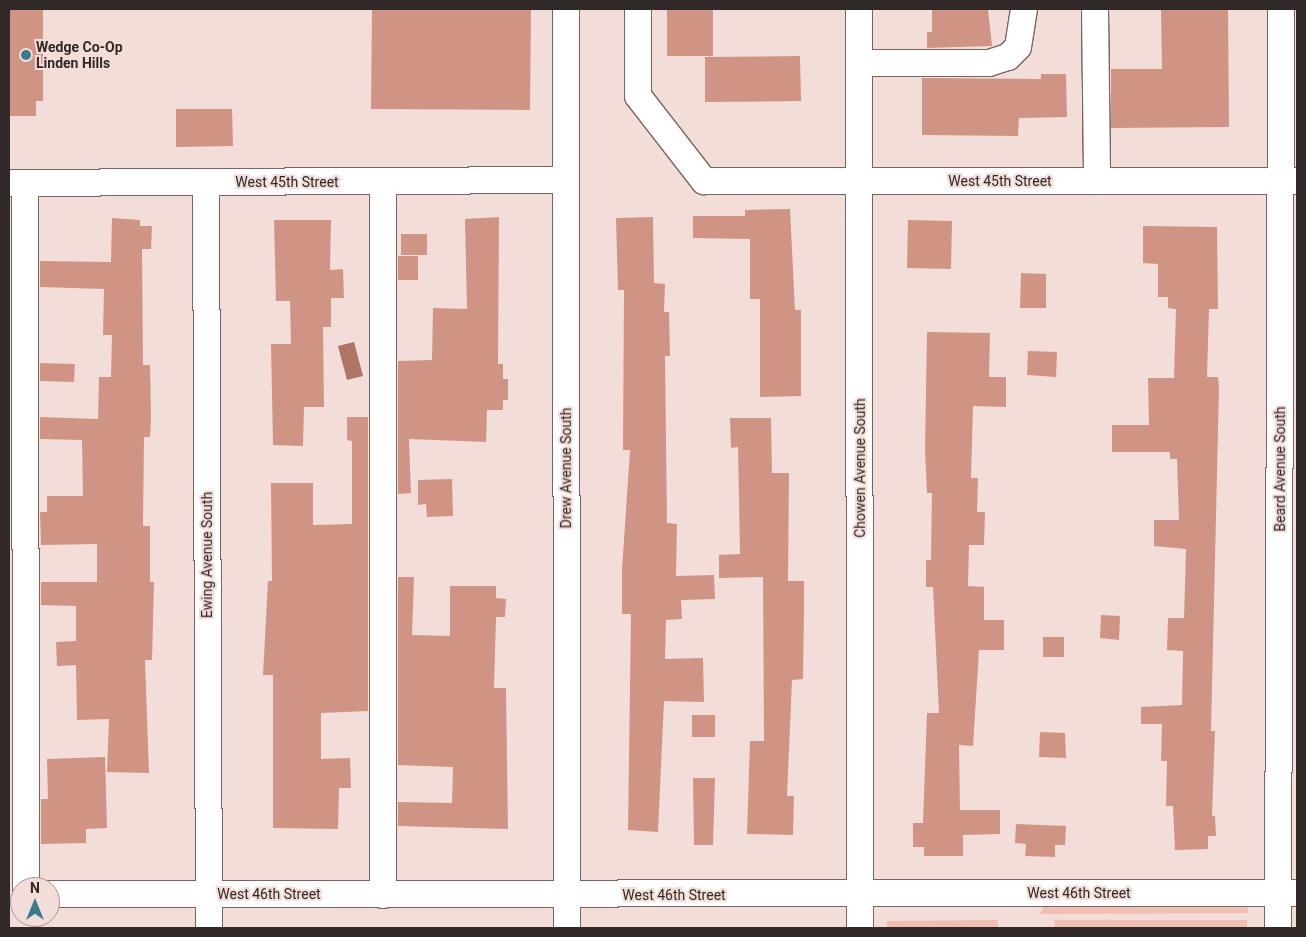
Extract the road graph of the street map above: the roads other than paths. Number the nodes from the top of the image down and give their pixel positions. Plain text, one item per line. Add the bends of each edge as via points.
1 (566, 9) edge
2 (638, 9) edge
3 (858, 9) edge
4 (1024, 9) edge
5 (1095, 9) edge
6 (1281, 9) edge
7 (859, 63) junction
8 (565, 180) junction
9 (383, 181) junction
10 (859, 181) junction
11 (1097, 181) junction
12 (1289, 181) edge
13 (206, 182) junction
14 (17, 183) edge
15 (26, 877) edge
16 (1288, 893) edge
17 (60, 894) edge
18 (208, 894) junction
19 (860, 894) junction
20 (383, 895) junction
21 (567, 896) junction
22 (209, 928) edge
23 (567, 928) edge
24 (860, 928) edge
25 (1278, 928) edge

1 - 8 street, Drew Avenue South
2 - 10 street, West 45th Street via 638,96 704,181
3 - 7 street, Chowen Avenue South
4 - 7 street via 1018,47 1008,57 989,63
5 - 11 street
6 - 12 street, Beard Avenue South
7 - 10 street, Chowen Avenue South
8 - 9 street, West 45th Street
8 - 21 street, Drew Avenue South
9 - 13 street, West 45th Street
9 - 20 street
10 - 11 street, West 45th Street
10 - 19 street, Chowen Avenue South
11 - 12 street, West 45th Street
12 - 16 street, Beard Avenue South
13 - 14 street, West 45th Street
13 - 18 street, Ewing Avenue South
14 - 15 street
16 - 19 street, West 46th Street
16 - 25 street, Beard Avenue South
17 - 18 street, West 46th Street
18 - 20 street, West 46th Street
18 - 22 street, Ewing Avenue South
19 - 21 street, West 46th Street
19 - 24 street, Chowen Avenue South
20 - 21 street, West 46th Street
21 - 23 street, Drew Avenue South

